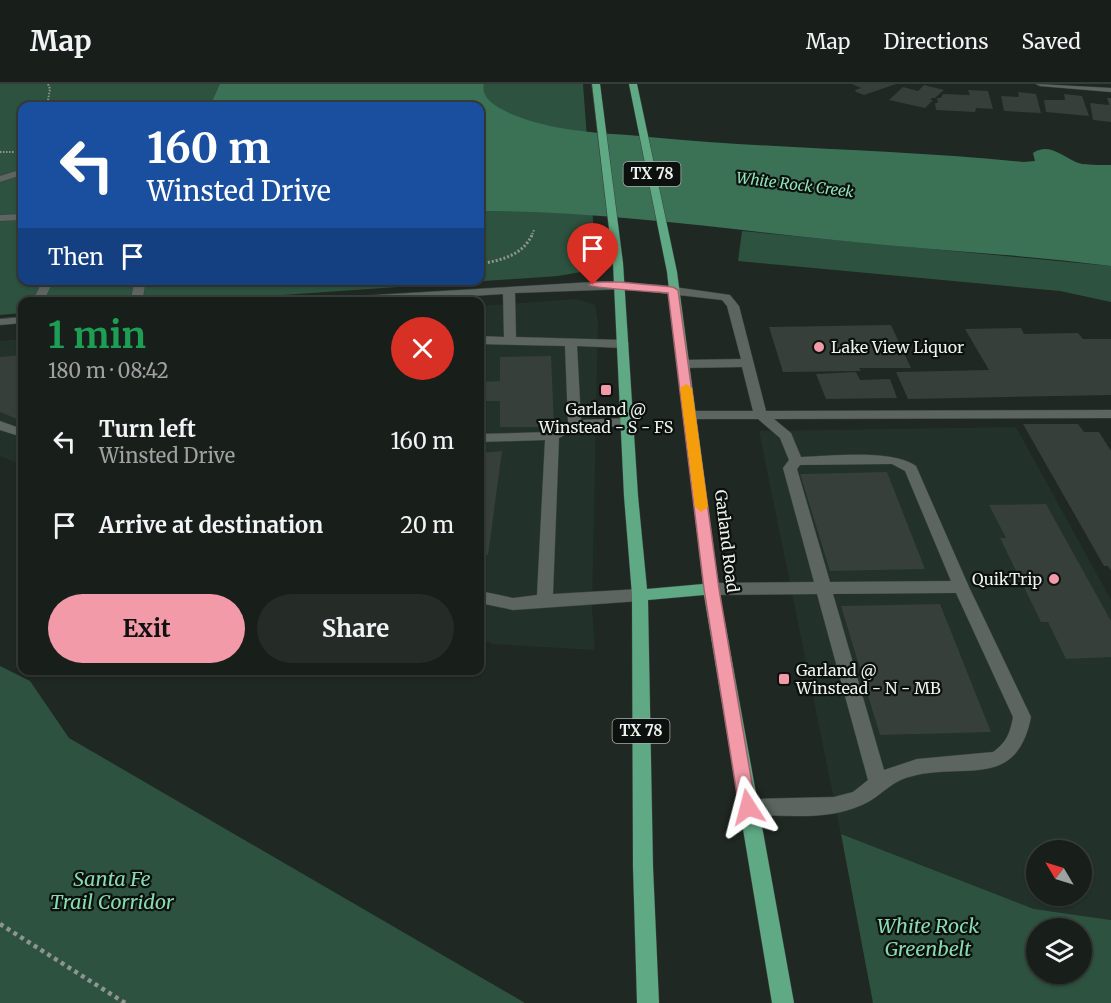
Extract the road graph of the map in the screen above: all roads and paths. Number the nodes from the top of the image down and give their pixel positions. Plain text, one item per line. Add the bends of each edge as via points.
1 (48, 84) edge
2 (596, 84) edge
3 (633, 84) edge
4 (1040, 84) edge
5 (1111, 90) edge
6 (48, 102) edge
7 (18, 173) edge
8 (0, 179) edge
9 (18, 217) edge
10 (0, 218) edge
11 (534, 231) dead end
12 (484, 263) edge
13 (620, 285) junction
14 (509, 289) junction
15 (673, 290) junction
16 (422, 297) edge
17 (18, 320) edge
18 (0, 322) edge
19 (484, 340) edge
20 (510, 341) junction
21 (571, 343) junction
22 (623, 344) junction
23 (746, 363) junction
24 (682, 364) junction
25 (690, 415) junction
26 (761, 415) junction
27 (1109, 416) edge
28 (627, 422) junction
29 (575, 424) junction
30 (0, 425) edge
31 (18, 432) edge
32 (552, 436) junction
33 (484, 438) edge
34 (796, 461) junction
35 (961, 587) junction
36 (825, 588) junction
37 (711, 589) junction
38 (640, 595) junction
39 (484, 598) edge
40 (545, 600) junction
41 (878, 783) junction
42 (748, 807) junction
43 (0, 924) edge
44 (125, 1003) edge
45 (648, 1003) edge
46 (783, 1003) edge

1 - 6 path
2 - 13 main road, TX 78
3 - 15 main road, Garland Road / TX 78
4 - 5 street
7 - 8 street
9 - 10 street
11 - 12 path via 531,242 521,251
13 - 14 street
13 - 15 street
13 - 22 main road, TX 78
14 - 16 street
14 - 20 street
15 - 23 street via 726,297 733,306
15 - 24 main road, Garland Road / TX 78
17 - 18 street
19 - 20 street
20 - 21 street
21 - 22 street
21 - 29 street
22 - 28 main road, TX 78
23 - 24 street
23 - 26 street
24 - 25 main road, Garland Road / TX 78
25 - 26 street
25 - 37 main road, Garland Road / TX 78
26 - 27 street
26 - 34 street via 786,436
28 - 29 street
28 - 38 main road, TX 78
29 - 32 street
30 - 31 street
32 - 33 street
32 - 40 street
34 - 35 street via 892,460 911,469
34 - 36 street via 790,468
35 - 36 street
35 - 41 street via 1022,717 1021,734 1012,749 991,762 919,766
36 - 37 street
36 - 41 street
37 - 38 main road
37 - 42 main road, Garland Road / TX 78
38 - 40 street
38 - 45 main road, TX 78
39 - 40 street via 513,604
41 - 42 street via 857,800 838,806
42 - 46 main road, Garland Road / TX 78
43 - 44 path

